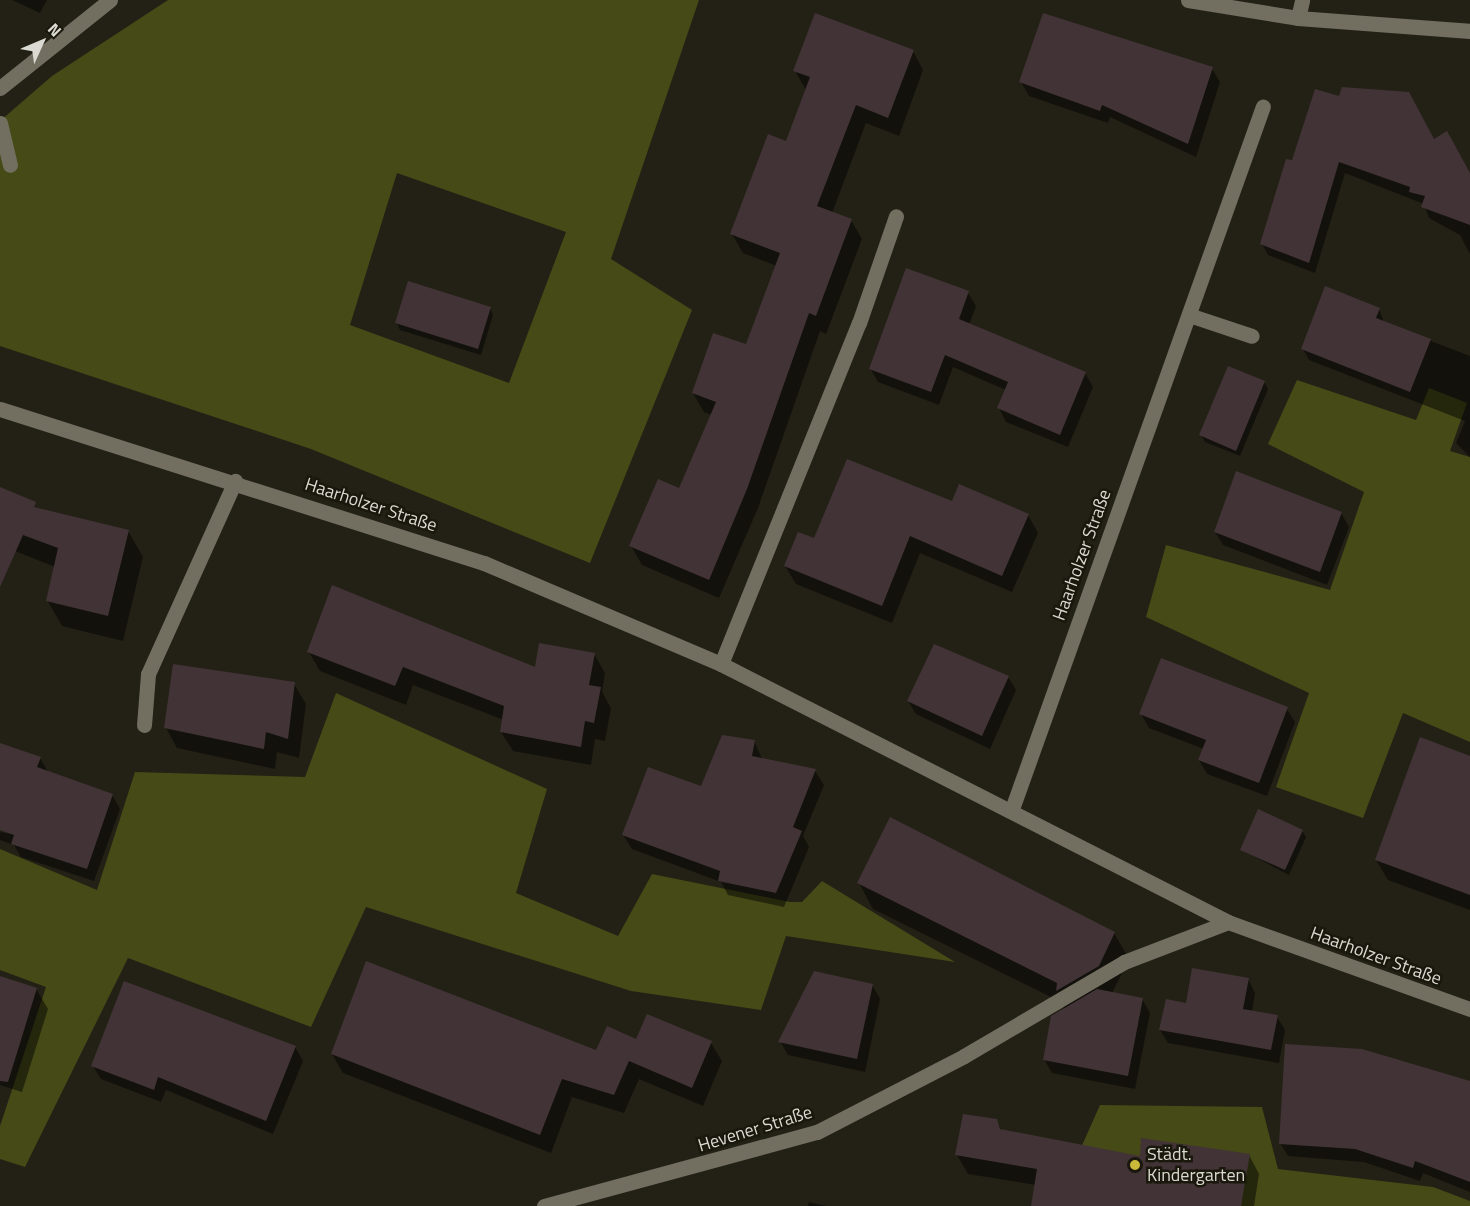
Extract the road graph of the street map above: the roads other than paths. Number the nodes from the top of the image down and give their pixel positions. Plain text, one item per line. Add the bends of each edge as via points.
1 (110, 0) edge
2 (1188, 0) edge
3 (1302, 0) edge
4 (1298, 18) junction
5 (1470, 31) edge
6 (0, 88) edge
7 (1263, 106) dead end
8 (0, 123) edge
9 (10, 165) dead end
10 (896, 216) dead end
11 (1189, 315) junction
12 (1252, 336) dead end
13 (0, 409) edge
14 (235, 481) junction
15 (721, 664) junction
16 (144, 725) dead end
17 (1012, 809) junction
18 (1228, 922) junction
19 (1470, 1009) edge
20 (544, 1206) edge

1 - 6 street
2 - 4 street
3 - 4 street
4 - 5 street
7 - 11 street, Haarholzer Straße
8 - 9 street
10 - 15 street via 859,323
11 - 12 street
11 - 17 street, Haarholzer Straße
13 - 14 street, Haarholzer Straße
14 - 15 street, Haarholzer Straße via 484,563
14 - 16 street via 148,675
15 - 17 street, Haarholzer Straße
17 - 18 street, Haarholzer Straße
18 - 19 street, Haarholzer Straße
18 - 20 street, Hevener Straße via 1124,962 964,1056 817,1132

